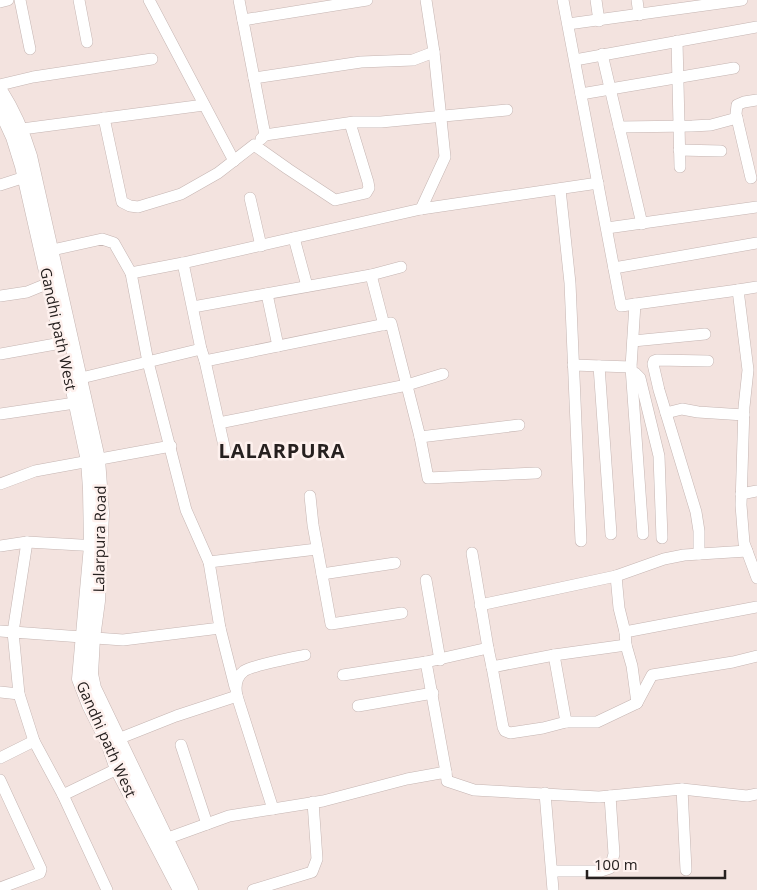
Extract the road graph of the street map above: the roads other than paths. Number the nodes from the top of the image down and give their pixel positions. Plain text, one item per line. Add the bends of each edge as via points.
1 (8, 0) edge
2 (20, 0) edge
3 (79, 0) edge
4 (149, 0) edge
5 (239, 0) edge
6 (367, 0) edge
7 (426, 0) edge
8 (563, 0) edge
9 (596, 0) edge
10 (636, 0) edge
11 (742, 0) edge
12 (0, 2) edge
13 (712, 2) edge
14 (674, 5) edge
15 (639, 15) junction
16 (243, 20) junction
17 (599, 21) junction
18 (568, 24) junction
19 (757, 27) edge
20 (677, 41) junction
21 (87, 42) dead end
22 (30, 48) dead end
23 (434, 52) junction
24 (602, 54) junction
25 (152, 59) dead end
26 (575, 60) junction
27 (734, 68) dead end
28 (254, 78) junction
29 (678, 78) junction
30 (0, 85) edge
31 (0, 90) edge
32 (611, 90) junction
33 (581, 94) junction
34 (757, 100) edge
35 (204, 105) junction
36 (0, 109) edge
37 (507, 110) dead end
38 (442, 116) junction
39 (104, 118) junction
40 (737, 118) junction
41 (350, 123) junction
42 (619, 127) junction
43 (679, 127) junction
44 (22, 129) junction
45 (265, 135) junction
46 (254, 144) junction
47 (679, 150) junction
48 (721, 151) dead end
49 (234, 161) junction
50 (680, 167) dead end
51 (25, 177) junction
52 (751, 178) dead end
53 (598, 183) junction
54 (0, 185) edge
55 (560, 190) junction
56 (250, 198) dead end
57 (757, 208) edge
58 (421, 209) junction
59 (642, 224) junction
60 (606, 228) junction
61 (294, 238) junction
62 (757, 243) edge
63 (261, 246) junction
64 (47, 251) junction
65 (183, 263) junction
66 (401, 268) dead end
67 (614, 268) junction
68 (131, 272) junction
69 (371, 275) junction
70 (49, 283) junction
71 (307, 286) junction
72 (757, 287) edge
73 (738, 290) junction
74 (267, 294) junction
75 (0, 296) edge
76 (636, 304) junction
77 (193, 308) junction
78 (384, 325) junction
79 (705, 334) dead end
80 (633, 341) junction
81 (67, 343) junction
82 (278, 346) junction
83 (200, 349) junction
84 (0, 354) edge
85 (205, 361) junction
86 (708, 361) dead end
87 (148, 362) junction
88 (573, 365) junction
89 (599, 366) junction
90 (632, 370) junction
91 (443, 374) dead end
92 (75, 379) junction
93 (407, 385) junction
94 (75, 402) junction
95 (666, 413) junction
96 (0, 414) edge
97 (744, 415) junction
98 (219, 423) junction
99 (519, 425) dead end
100 (420, 437) junction
101 (171, 446) junction
102 (226, 455) dead end
103 (93, 460) junction
104 (536, 473) dead end
105 (0, 484) edge
106 (757, 491) edge
107 (741, 494) junction
108 (310, 496) dead end
109 (611, 534) dead end
110 (643, 534) dead end
111 (662, 538) dead end
112 (581, 541) dead end
113 (27, 542) junction
114 (0, 546) edge
115 (96, 546) junction
116 (317, 549) junction
117 (747, 552) junction
118 (472, 553) dead end
119 (699, 554) junction
120 (209, 562) junction
121 (395, 563) dead end
122 (322, 574) junction
123 (616, 576) junction
124 (757, 578) edge
125 (426, 580) dead end
126 (480, 605) junction
127 (757, 607) edge
128 (402, 612) dead end
129 (220, 628) junction
130 (0, 631) edge
131 (13, 632) junction
132 (625, 632) junction
133 (88, 637) junction
134 (626, 645) junction
135 (488, 648) junction
136 (305, 655) dead end
137 (554, 655) junction
138 (757, 656) edge
139 (440, 660) junction
140 (426, 662) junction
141 (492, 667) junction
142 (343, 675) dead end
143 (0, 692) edge
144 (236, 692) junction
145 (433, 693) junction
146 (19, 694) junction
147 (638, 703) junction
148 (358, 706) dead end
149 (566, 722) junction
150 (118, 739) junction
151 (34, 740) junction
152 (181, 745) dead end
153 (0, 758) edge
154 (117, 769) junction
155 (446, 772) junction
156 (0, 780) edge
157 (682, 789) junction
158 (545, 794) junction
159 (757, 794) edge
160 (63, 795) junction
161 (610, 796) junction
162 (313, 802) junction
163 (273, 809) junction
164 (207, 824) junction
165 (161, 840) junction
166 (686, 870) dead end
167 (552, 871) junction
168 (0, 888) edge
169 (107, 890) edge
170 (180, 890) edge
171 (191, 890) edge
172 (253, 890) edge
173 (553, 890) edge

1 - 12 street
2 - 22 street
3 - 21 street
4 - 35 street
5 - 16 street
6 - 16 street
7 - 23 street
8 - 18 street
9 - 17 street
10 - 15 street
11 - 13 street
13 - 14 street
14 - 15 street
15 - 17 street
16 - 28 street
17 - 18 street
18 - 26 street
19 - 20 street
20 - 24 street
20 - 29 street
23 - 28 street via 413,60 361,62
23 - 38 street
24 - 26 street
24 - 32 street
25 - 30 street
26 - 33 street
27 - 29 street
28 - 45 street
29 - 32 street
29 - 43 street
31 - 44 street
32 - 33 street
32 - 42 street
33 - 53 street
34 - 40 street via 737,105
35 - 39 street
35 - 49 street
36 - 51 street via 13,137
37 - 38 street
38 - 41 street
38 - 58 street via 445,157
39 - 44 street
39 - 49 street via 122,202 130,206 138,207 180,194
40 - 43 street via 711,125
40 - 52 street
41 - 45 street
41 - 46 street via 369,188 366,193 352,197 335,200
42 - 43 street
42 - 59 street
43 - 47 street
44 - 64 street
45 - 46 street
46 - 49 street
47 - 48 street
47 - 50 street
51 - 54 street
51 - 64 street
53 - 55 street
53 - 60 street
55 - 58 street
55 - 88 street via 570,284
56 - 63 street
57 - 59 street
58 - 61 street
59 - 60 street
60 - 67 street
61 - 63 street
61 - 71 street
62 - 67 street
63 - 65 street
64 - 68 street via 102,239 114,243
64 - 70 street, Gandhi path West
64 - 81 street
65 - 68 street
65 - 77 street
66 - 69 street
67 - 76 street via 621,306
68 - 87 street
69 - 71 street
69 - 78 street
70 - 75 street via 27,292
70 - 81 street, Gandhi path West
71 - 74 street
72 - 73 street
73 - 76 street
73 - 97 street via 748,370
74 - 77 street
74 - 82 street
76 - 80 street
77 - 83 street
78 - 82 street
78 - 93 street via 391,323
79 - 80 street
80 - 90 street
81 - 84 street
81 - 92 street, Gandhi path West
82 - 85 street
83 - 85 street
83 - 87 street
85 - 98 street
86 - 95 street via 654,361
87 - 92 street
87 - 101 street
88 - 89 street
88 - 112 street
89 - 90 street
89 - 109 street
90 - 110 street
90 - 111 street via 640,378 657,441
91 - 93 street
92 - 94 street, Gandhi path West
92 - 103 street
93 - 98 street
93 - 100 street
94 - 96 street
94 - 103 street, Gandhi path West
95 - 97 street via 682,409
95 - 119 street via 696,512
97 - 107 street
98 - 102 street
99 - 100 street
100 - 104 street via 428,478
101 - 103 street
101 - 120 street via 186,510
103 - 105 street via 35,471
103 - 115 street, Gandhi path West via 90,489
106 - 107 street
107 - 117 street
108 - 116 street
113 - 114 street
113 - 115 street
113 - 131 street
115 - 133 street, Gandhi path West
116 - 120 street
116 - 122 street
117 - 119 street
117 - 124 street
118 - 126 street
119 - 123 street via 664,558
120 - 129 street
121 - 122 street
122 - 128 street via 331,624
123 - 126 street
123 - 132 street
125 - 139 street
126 - 135 street
127 - 132 street
129 - 133 street via 123,640
129 - 144 street
130 - 131 street
131 - 133 street
131 - 146 street
132 - 134 street
133 - 150 street via 94,688
133 - 154 street, Gandhi path West via 79,679
134 - 137 street
134 - 147 street
135 - 139 street
135 - 141 street
136 - 144 street via 243,672 237,680
137 - 141 street
137 - 149 street
138 - 147 street via 652,675
139 - 140 street
140 - 142 street
140 - 145 street
141 - 149 street via 505,731 510,733
143 - 146 street
144 - 150 street
144 - 163 street
145 - 148 street
145 - 155 street
146 - 151 street
147 - 149 street via 597,722
150 - 165 street
151 - 153 street
151 - 160 street
152 - 164 street
154 - 160 street
154 - 165 street, Gandhi path West
155 - 158 street via 447,780 474,790
155 - 162 street
156 - 168 street via 41,869 40,873
157 - 159 street via 747,796
157 - 161 street
157 - 166 street
158 - 161 street
158 - 167 street
160 - 169 street
161 - 167 street via 614,854 610,868 591,872
162 - 163 street
162 - 172 street via 317,859 312,872
163 - 164 street via 229,816
164 - 165 street
165 - 170 street, Gandhi path West
165 - 171 street
167 - 173 street

